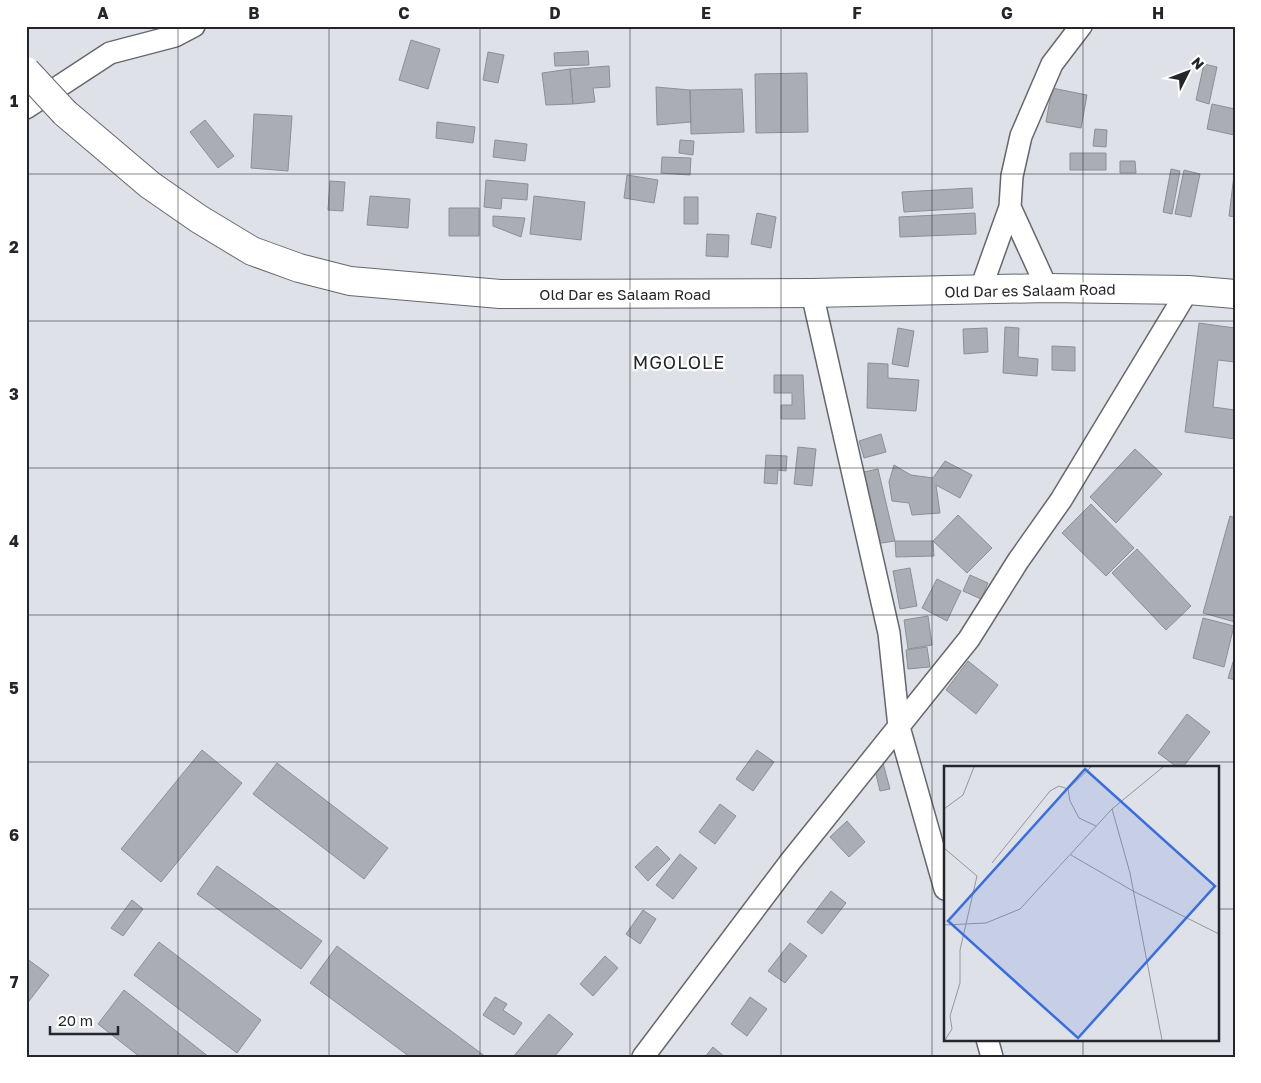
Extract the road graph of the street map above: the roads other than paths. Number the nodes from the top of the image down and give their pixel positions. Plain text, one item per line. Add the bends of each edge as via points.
1 (194, 26) edge
2 (1081, 26) edge
3 (26, 72) edge
4 (26, 108) edge
5 (1010, 207) junction
6 (1047, 288) junction
7 (1188, 290) junction
8 (980, 291) junction
9 (812, 293) junction
10 (1235, 294) edge
11 (899, 727) junction
12 (944, 885) edge
13 (987, 1040) edge
14 (643, 1057) edge
15 (992, 1057) edge

1 - 4 street via 175,36 110,53
2 - 5 street via 1052,64 1021,136 1012,176
3 - 9 street, Old Dar es Salaam Road, bridge via 65,113 150,185 252,251 299,268 342,279 500,294
5 - 6 street
5 - 8 street
6 - 7 street, Old Dar es Salaam Road
6 - 8 street, Old Dar es Salaam Road
7 - 10 street, Old Dar es Salaam Road
7 - 11 street via 1061,500 969,639
8 - 9 street, Old Dar es Salaam Road
9 - 11 street via 889,633
11 - 12 street
11 - 14 street via 790,862
13 - 15 street

